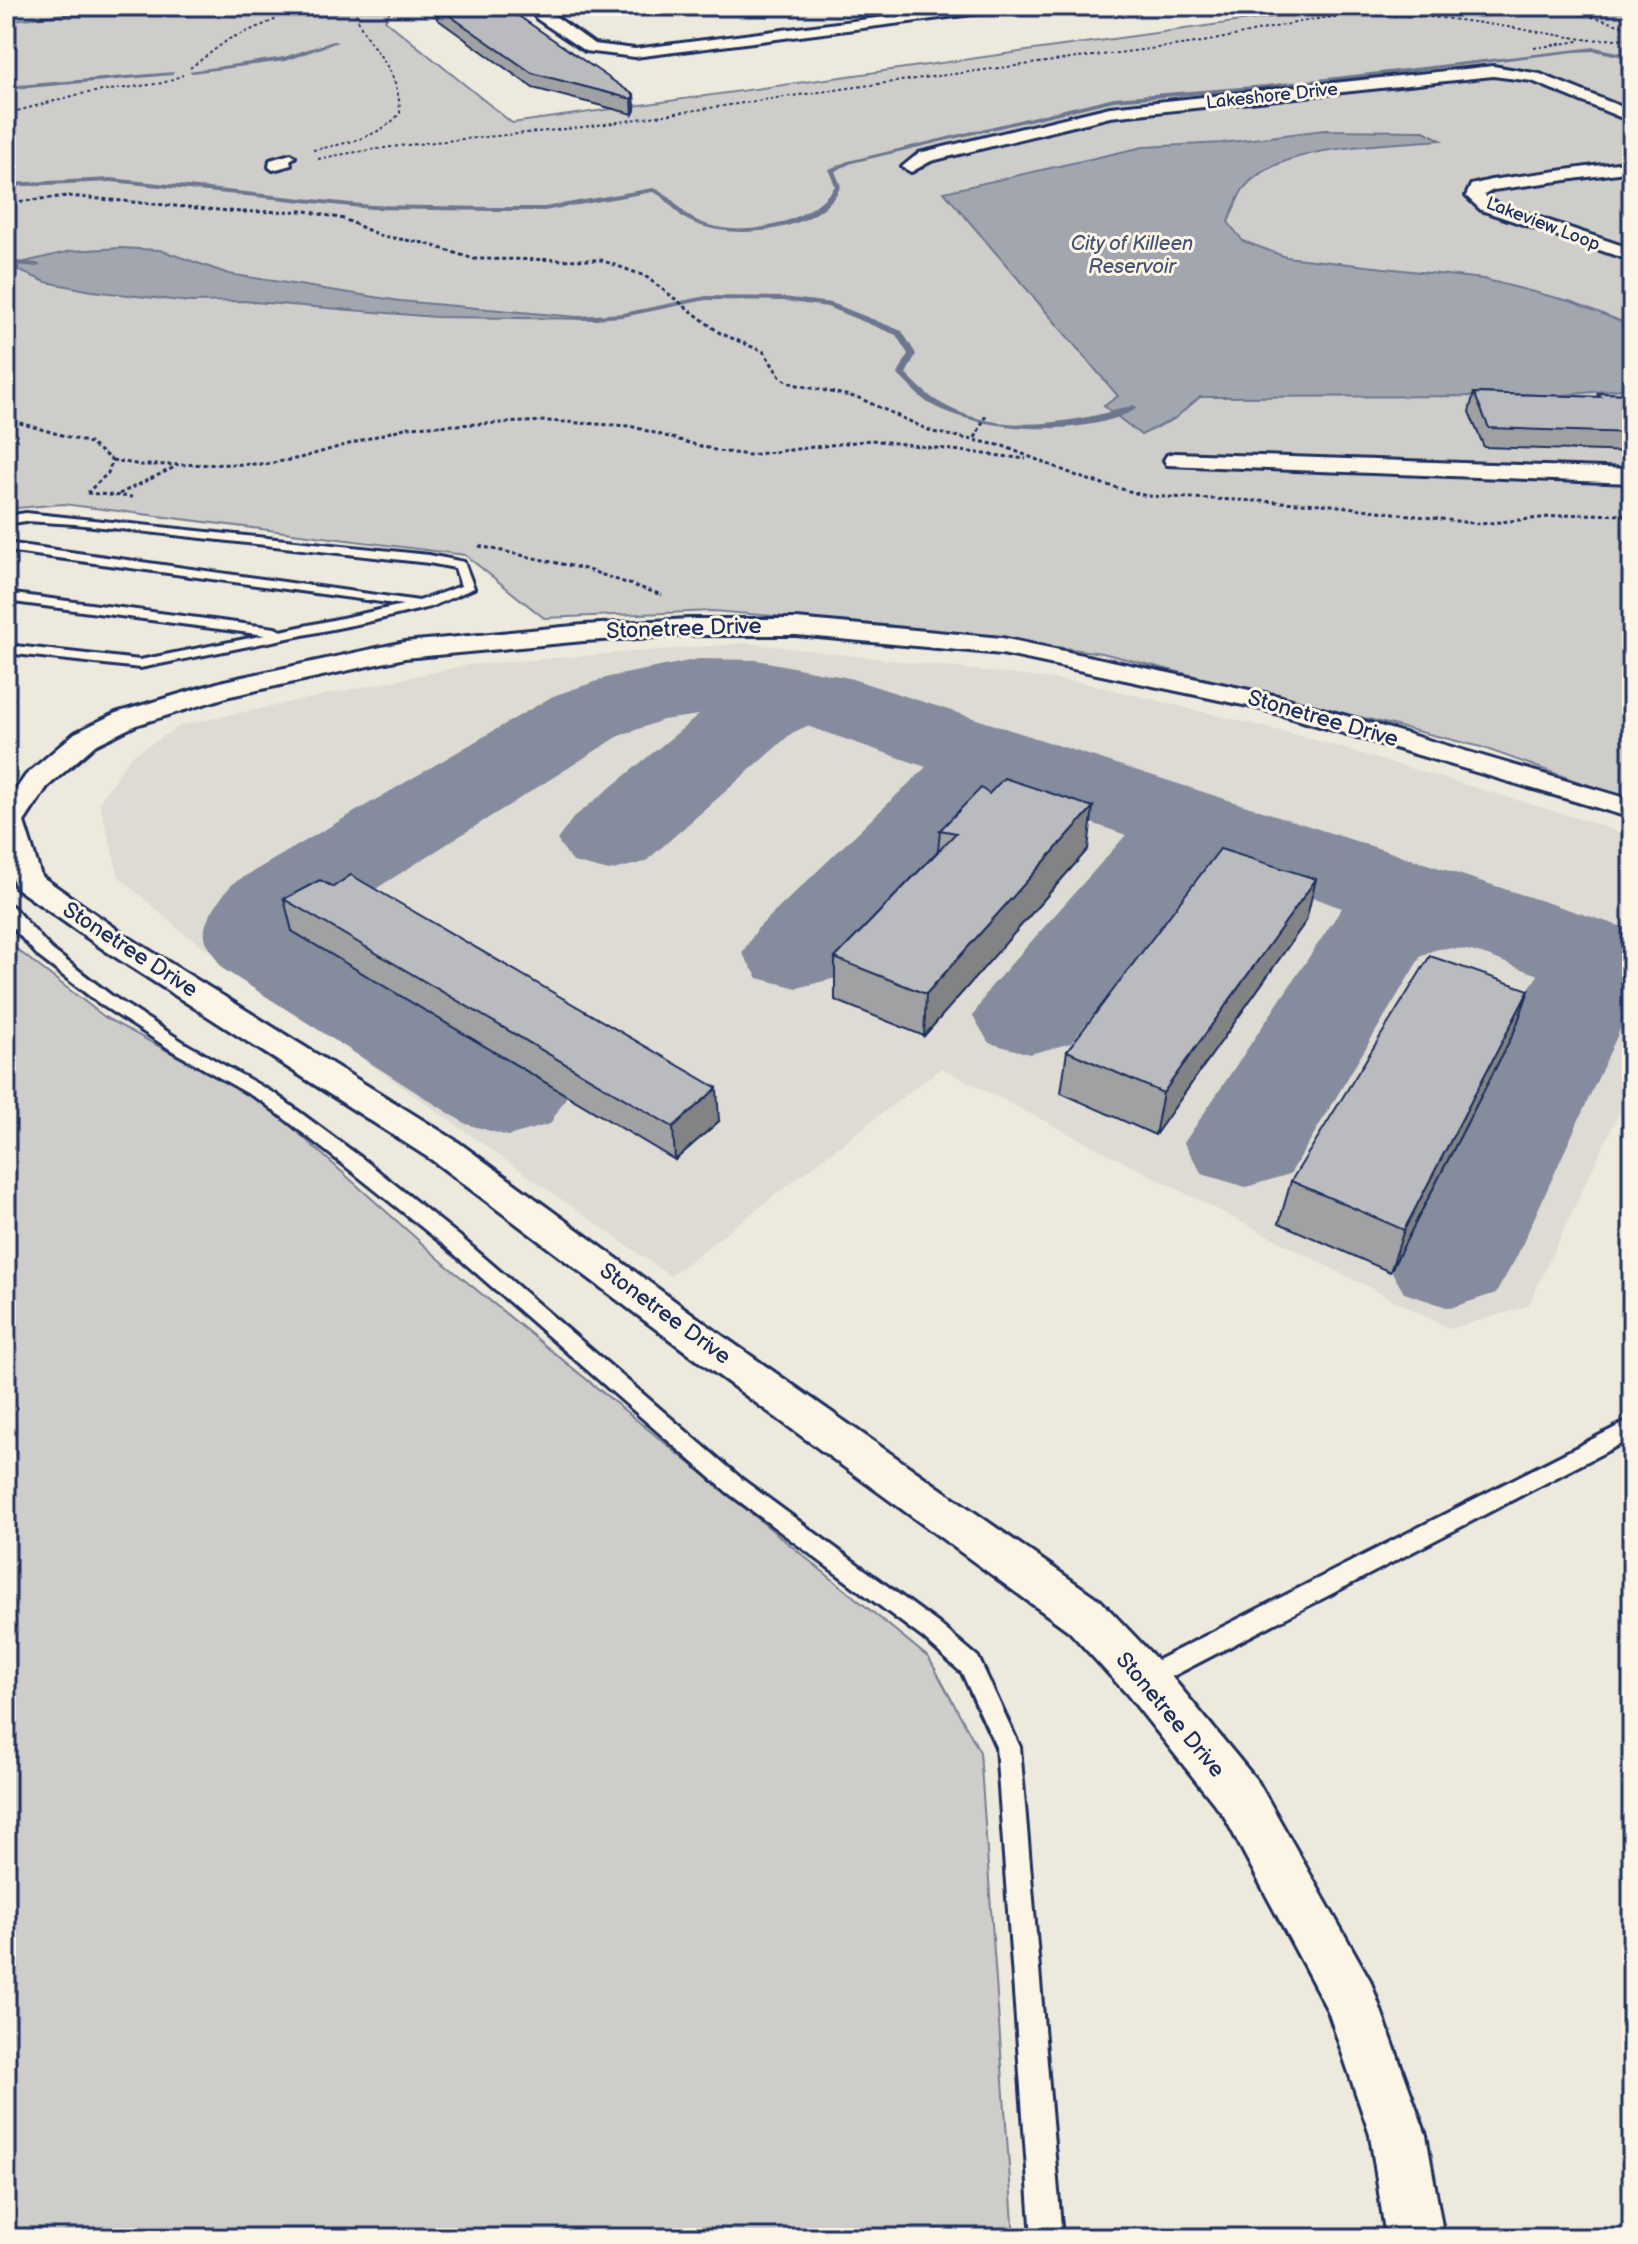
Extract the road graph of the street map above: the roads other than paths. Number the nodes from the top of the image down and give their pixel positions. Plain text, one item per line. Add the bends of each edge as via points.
1 (534, 6) edge
2 (1003, 6) edge
3 (1632, 117) edge
4 (1632, 166) edge
5 (911, 167) dead end
6 (1632, 255) edge
7 (1175, 460) dead end
8 (1632, 476) edge
9 (6, 520) edge
10 (6, 547) edge
11 (6, 597) edge
12 (425, 604) junction
13 (290, 634) junction
14 (6, 649) edge
15 (1632, 809) edge
16 (6, 910) edge
17 (1632, 1428) edge
18 (1144, 1679) junction
19 (1047, 2238) edge
20 (1415, 2238) edge

1 - 2 street via 590,48 635,53
3 - 5 street, Lakeshore Drive via 1535,77 1493,71 1110,112 925,157
4 - 6 street, Lakeview Loop via 1491,185 1477,189 1475,196 1487,206
7 - 8 street
9 - 12 lane via 75,520 460,565 468,588
10 - 12 lane
11 - 13 lane
12 - 13 lane
13 - 14 lane via 140,664
15 - 18 street, Stonetree Drive via 1268,702 1002,646 796,627 689,627 405,650 224,689 126,719 85,739 36,781 9,822 27,881 117,944 445,1151 1085,1616
16 - 19 lane via 45,953 106,1000 269,1098 356,1164 735,1486 970,1665 1008,1747
17 - 18 lane
18 - 20 street, Stonetree Drive via 1241,1799 1351,1999 1398,2135

